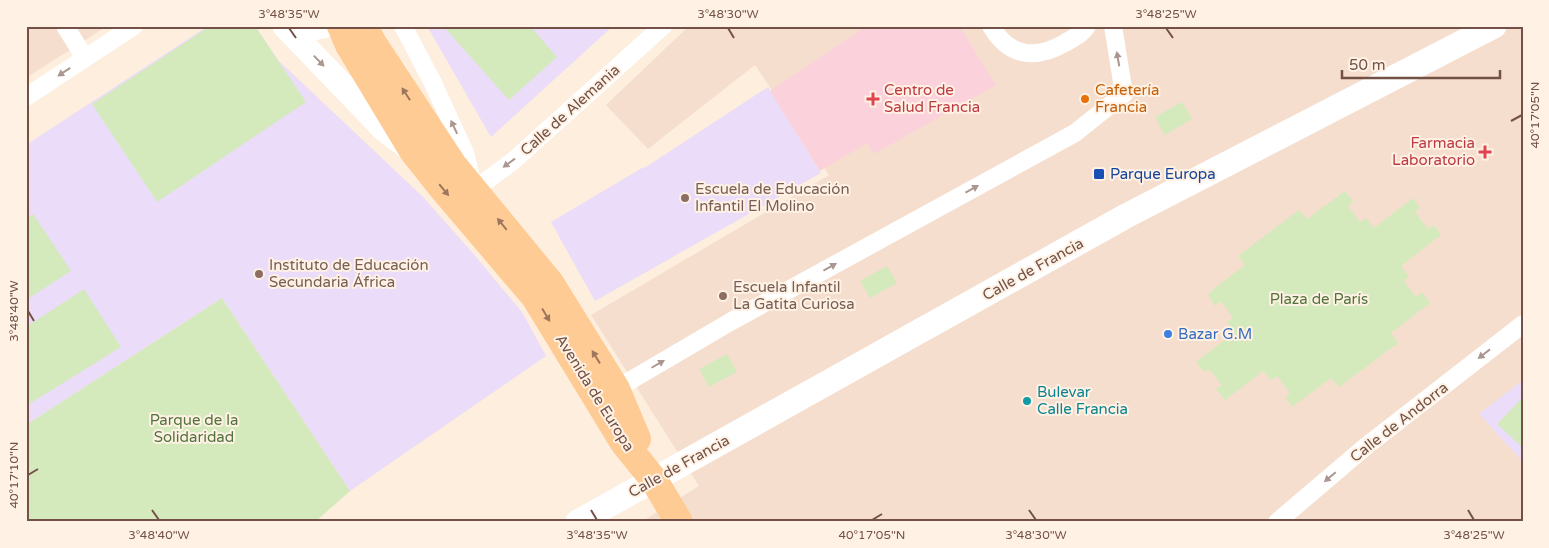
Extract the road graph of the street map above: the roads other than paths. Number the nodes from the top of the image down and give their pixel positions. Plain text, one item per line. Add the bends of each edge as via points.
1 (65, 26) edge
2 (134, 26) edge
3 (285, 26) edge
4 (289, 26) edge
5 (323, 26) edge
6 (341, 26) edge
7 (363, 26) edge
8 (403, 26) edge
9 (663, 26) edge
10 (991, 26) edge
11 (1086, 26) edge
12 (1113, 26) edge
13 (1494, 26) edge
14 (85, 58) junction
15 (26, 97) edge
16 (413, 151) junction
17 (474, 190) junction
18 (1523, 324) edge
19 (616, 389) junction
20 (654, 480) junction
21 (578, 522) edge
22 (679, 522) edge
23 (1277, 522) edge

1 - 14 street
2 - 14 street
3 -> 16 main road via 385,130
4 - 5 main road via 298,29
6 - 16 main road, Avenida de Europa via 349,45
17 -> 7 main road, Avenida de Europa via 453,165
17 -> 8 street, Avenida de Europa via 465,153
9 -> 17 street, Calle de Alemania via 513,161
10 - 11 street via 998,38 1014,50 1032,54 1052,51 1083,33
19 -> 12 street via 730,322 1075,133 1124,94
13 - 20 main road, Calle de Francia via 1126,216
14 -> 15 street
16 -> 20 main road, Avenida de Europa via 535,297 624,443
19 -> 17 main road, Avenida de Europa via 550,283
18 -> 23 street, Calle de Andorra via 1365,447
19 - 20 main road, Avenida de Europa
20 - 21 main road, Calle de Francia
20 - 22 main road

